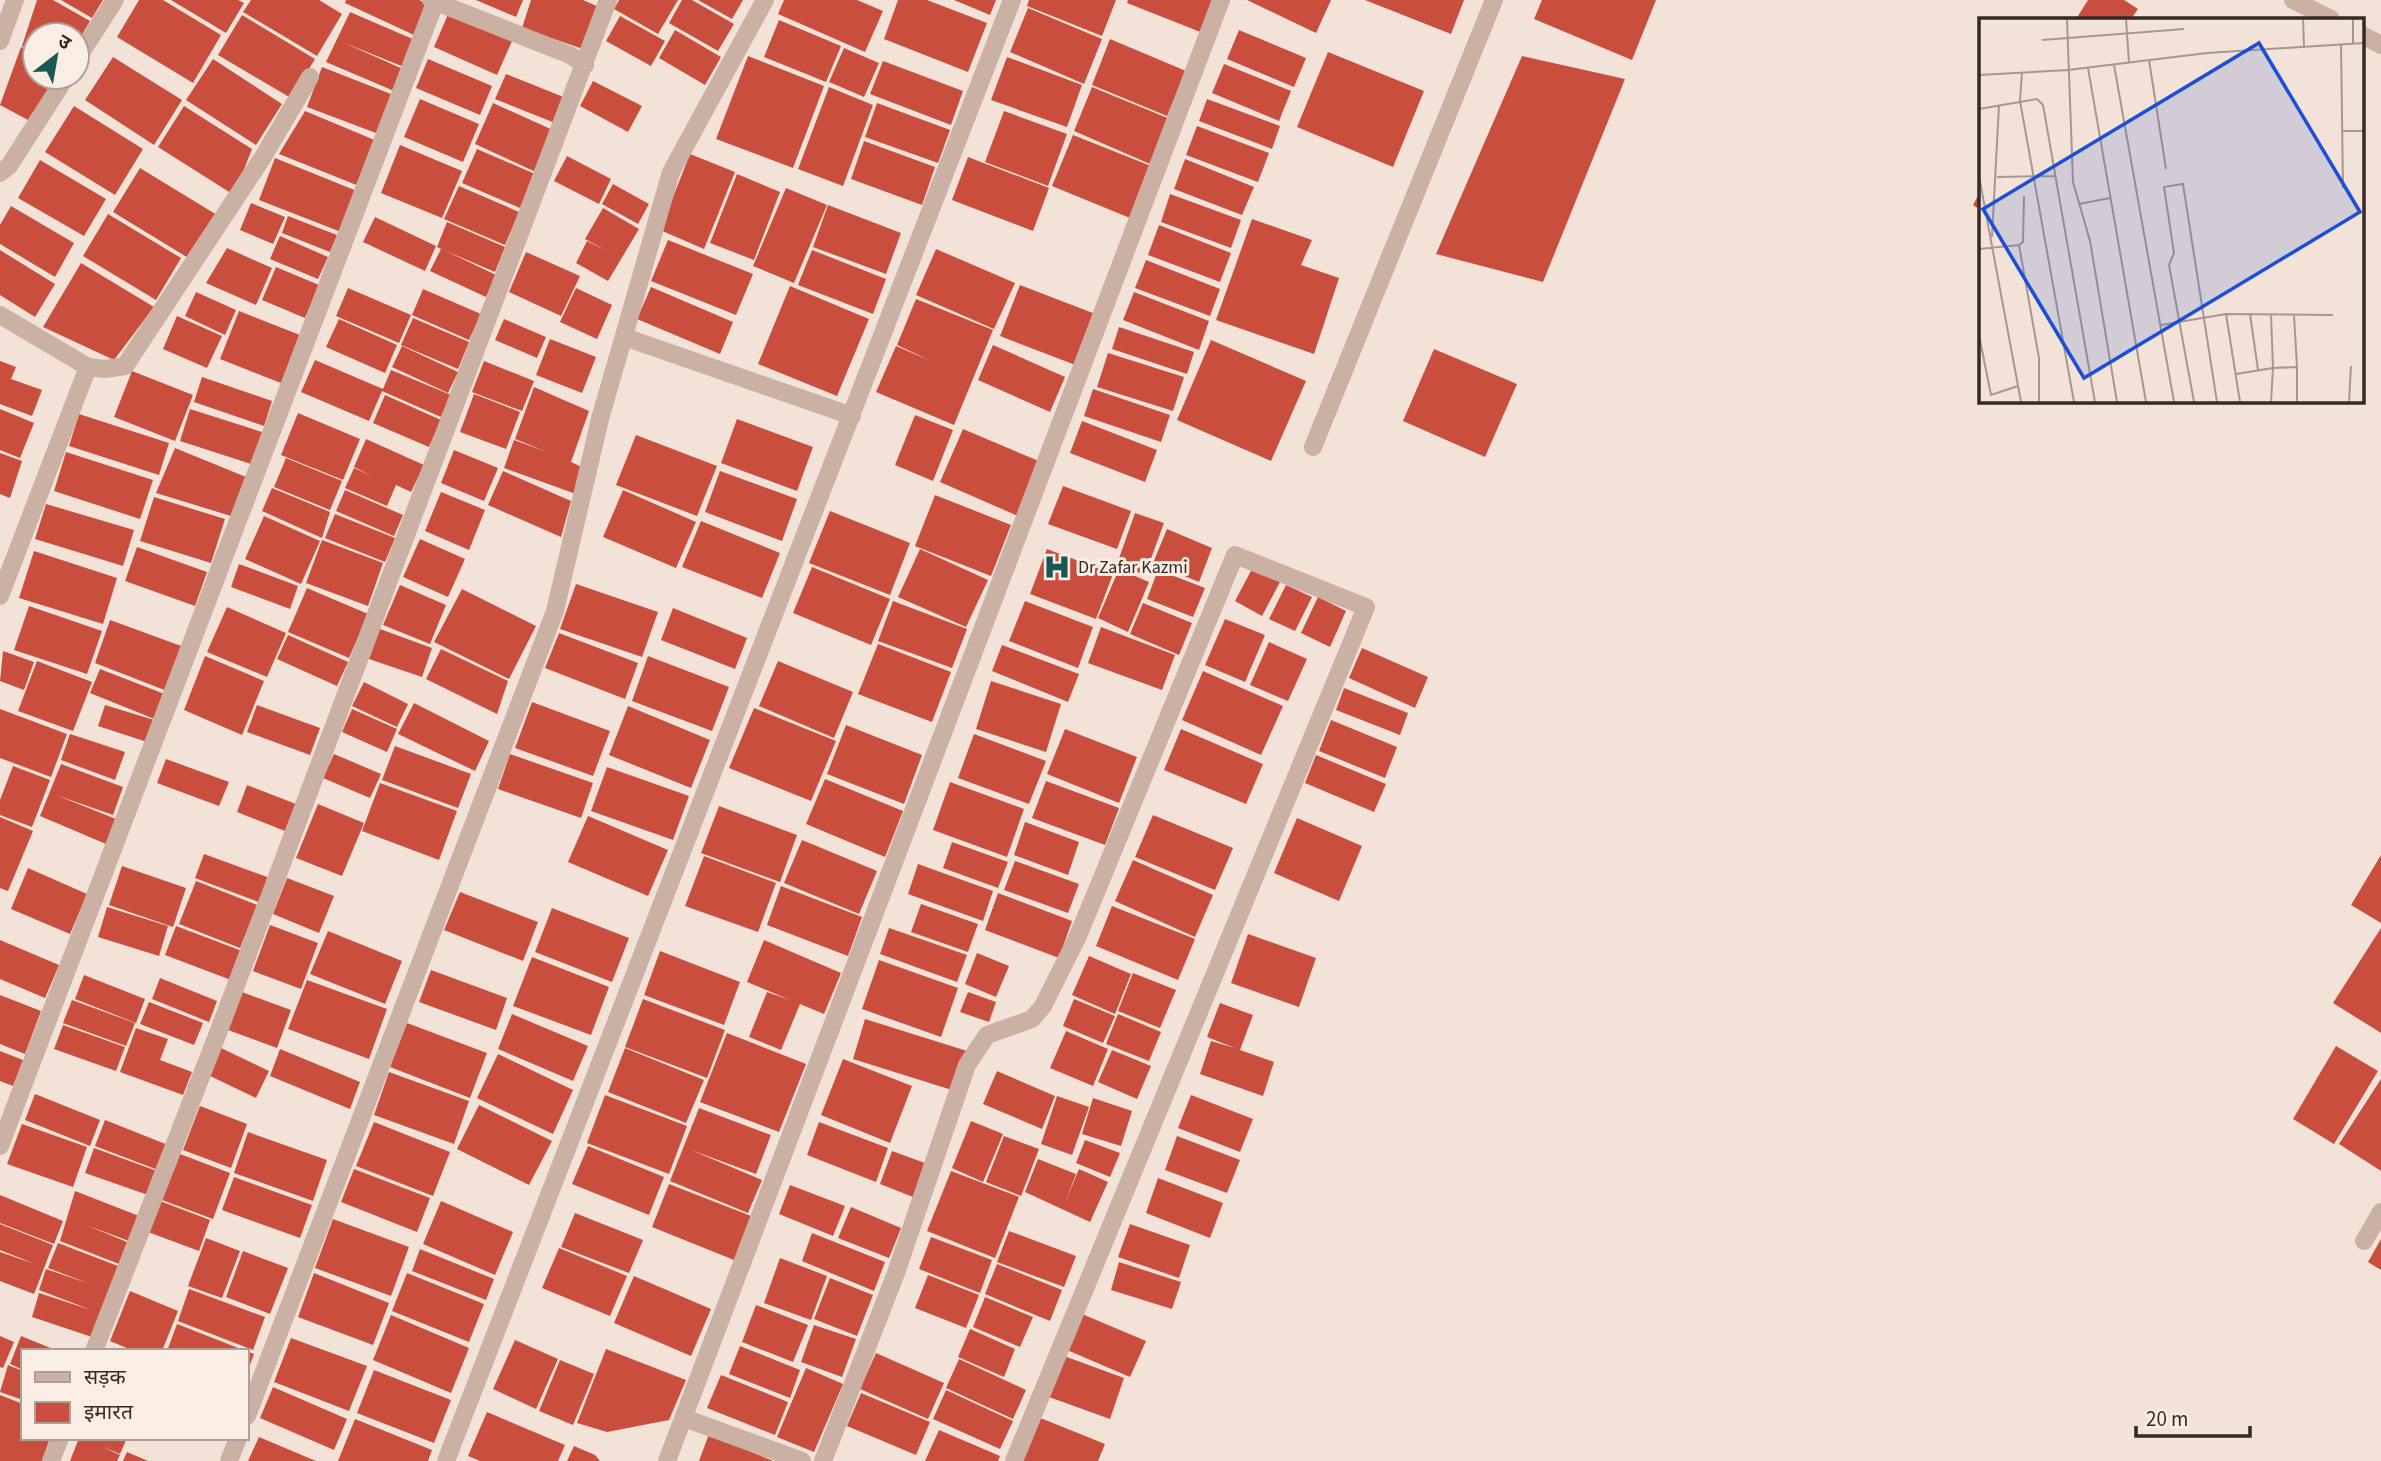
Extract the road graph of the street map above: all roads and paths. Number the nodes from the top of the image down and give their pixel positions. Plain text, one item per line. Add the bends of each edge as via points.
1 (15, 0) edge
2 (115, 0) edge
3 (608, 0) edge
4 (765, 0) edge
5 (1012, 0) edge
6 (1221, 0) edge
7 (1494, 0) edge
8 (2293, 0) edge
9 (434, 1) edge
10 (2329, 18) edge
11 (1, 35) edge
12 (2364, 36) edge
13 (91, 38) edge
14 (2381, 45) edge
15 (585, 65) junction
16 (310, 77) dead end
17 (56, 91) edge
18 (3, 167) edge
19 (0, 315) edge
20 (624, 337) junction
21 (88, 367) junction
22 (852, 416) junction
23 (1313, 447) dead end
24 (0, 596) edge
25 (0, 1146) edge
26 (2381, 1212) edge
27 (2364, 1241) dead end
28 (95, 1349) edge
29 (248, 1413) edge
30 (684, 1418) junction
31 (59, 1440) edge
32 (237, 1440) edge
33 (51, 1461) edge
34 (229, 1461) edge
35 (446, 1461) edge
36 (667, 1461) edge
37 (802, 1461) edge
38 (822, 1461) edge
39 (1014, 1461) edge

1 - 11 street
2 - 13 street
3 - 15 street
4 - 20 street via 671,172
5 - 22 street
6 - 30 street
7 - 23 street
8 - 10 street
9 - 15 street
9 - 25 street
12 - 14 street
15 - 28 street
16 - 21 street via 263,157 125,366
17 - 18 street
19 - 21 street
20 - 22 street
20 - 29 street via 555,611
21 - 24 street
22 - 35 street
26 - 27 street
30 - 36 street
30 - 37 street
31 - 33 street
32 - 34 street
38 - 39 street via 896,1273 967,1065 987,1035 1032,1019 1043,1006 1078,936 1235,555 1366,607

